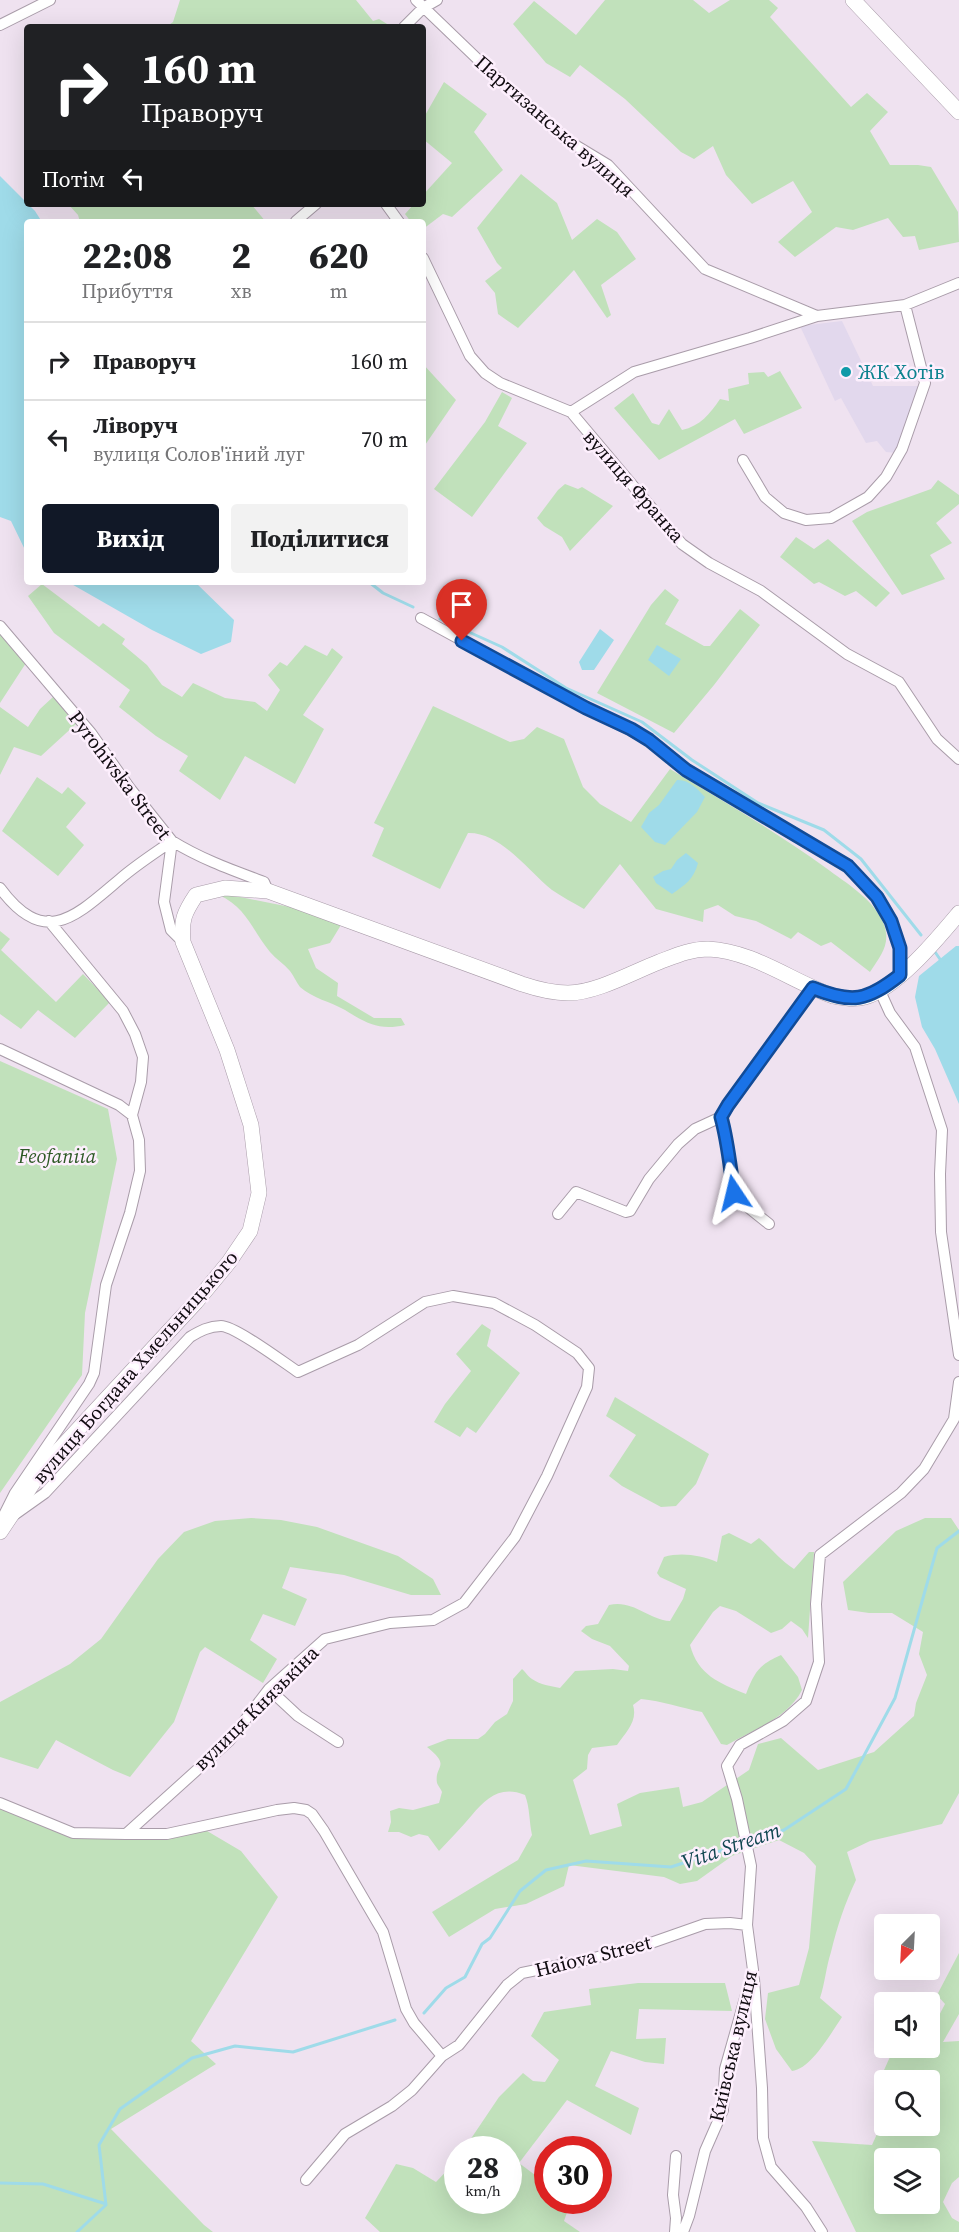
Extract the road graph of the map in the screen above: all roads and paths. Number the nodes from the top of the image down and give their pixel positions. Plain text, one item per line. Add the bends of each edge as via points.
1 (50, 0) edge
2 (437, 0) edge
3 (853, 0) edge
4 (419, 4) edge
5 (406, 24) edge
6 (0, 25) edge
7 (959, 112) edge
8 (312, 207) edge
9 (298, 219) edge
10 (426, 264) edge
11 (959, 283) edge
12 (905, 305) junction
13 (817, 316) junction
14 (571, 412) junction
15 (742, 460) dead end
16 (421, 618) dead end
17 (0, 626) edge
18 (959, 759) edge
19 (172, 841) junction
20 (0, 888) edge
21 (268, 891) junction
22 (959, 913) edge
23 (49, 921) junction
24 (183, 942) junction
25 (900, 975) junction
26 (813, 988) junction
27 (880, 991) junction
28 (0, 1049) edge
29 (132, 1115) junction
30 (721, 1117) junction
31 (558, 1214) dead end
32 (769, 1224) dead end
33 (959, 1355) edge
34 (959, 1382) edge
35 (5, 1521) edge
36 (0, 1532) edge
37 (269, 1689) junction
38 (338, 1742) dead end
39 (0, 1803) edge
40 (126, 1834) junction
41 (747, 1925) junction
42 (753, 1970) junction
43 (442, 2056) junction
44 (676, 2156) dead end
45 (306, 2180) dead end
46 (675, 2232) edge
47 (683, 2232) edge
48 (822, 2232) edge

1 - 6 street
2 - 4 street
3 - 7 street
4 - 5 street
4 - 13 street, Партизанська вулиця via 565,139 608,165 705,269
8 - 9 street
10 - 14 street, вулиця Франка via 470,356 485,373
11 - 12 street, Партизанська вулиця
12 - 13 street, Партизанська вулиця
12 - 15 street via 925,383 902,449 886,477 868,497 831,518 806,520 784,513 765,497
13 - 14 street via 634,372
14 - 18 street, вулиця Франка via 682,544 761,591 847,654 899,682 937,739
16 - 25 street via 631,729 686,770 848,866 877,897 891,921 900,948
17 - 19 street, Pyrohivska Street via 91,734
19 - 21 street via 264,882
19 - 23 street via 86,907 65,920
19 - 24 street, Pyrohivska Street via 164,902 171,930
20 - 23 street via 27,916
21 - 24 street, вулиця Богдана Хмельницького via 225,888 196,895 185,911
21 - 26 street, вулиця Богдана Хмельницького via 545,991 590,990 687,951 706,949 750,959
22 - 25 street, вулиця Богдана Хмельницького
23 - 29 street via 123,1011 135,1034 143,1057
24 - 35 street, вулиця Богдана Хмельницького via 227,1050 251,1125 259,1193 250,1231 196,1302 45,1465
25 - 27 street, вулиця Богдана Хмельницького
26 - 27 street, вулиця Богдана Хмельницького via 847,998
26 - 30 street
27 - 33 street via 890,1013 915,1047 942,1130 941,1233
28 - 29 street via 119,1105
29 - 35 street via 139,1140 140,1171 106,1285 94,1373 81,1399 15,1493
30 - 31 street via 695,1129 678,1144 649,1179 630,1211 576,1192
30 - 32 street via 734,1193
34 - 41 street, Київська вулиця via 954,1419 924,1469 901,1493 820,1555 816,1604 819,1662 806,1701 783,1720 740,1745 727,1766 751,1866
35 - 36 street, вулиця Богдана Хмельницького
35 - 37 street, вулиця Князькіна via 45,1493 190,1336 208,1327 224,1326 298,1372 358,1345 426,1302 453,1296 494,1304 577,1353 589,1368 587,1387 549,1472 515,1537 464,1603 433,1620 390,1623 325,1639
37 - 38 street via 298,1716
37 - 40 street, вулиця Князькіна via 229,1741
39 - 40 street via 73,1833
40 - 43 street via 167,1834 294,1808 312,1814 383,1932 414,2023
41 - 42 street, Київська вулиця
41 - 43 street, Haiova Street via 705,1924 648,1944 522,1973 507,1985 459,2045
42 - 47 street, Київська вулиця via 725,2069 723,2110 705,2151
42 - 48 street via 763,2138 771,2167
43 - 45 street, Haiova Street via 412,2090 345,2134
44 - 46 street

